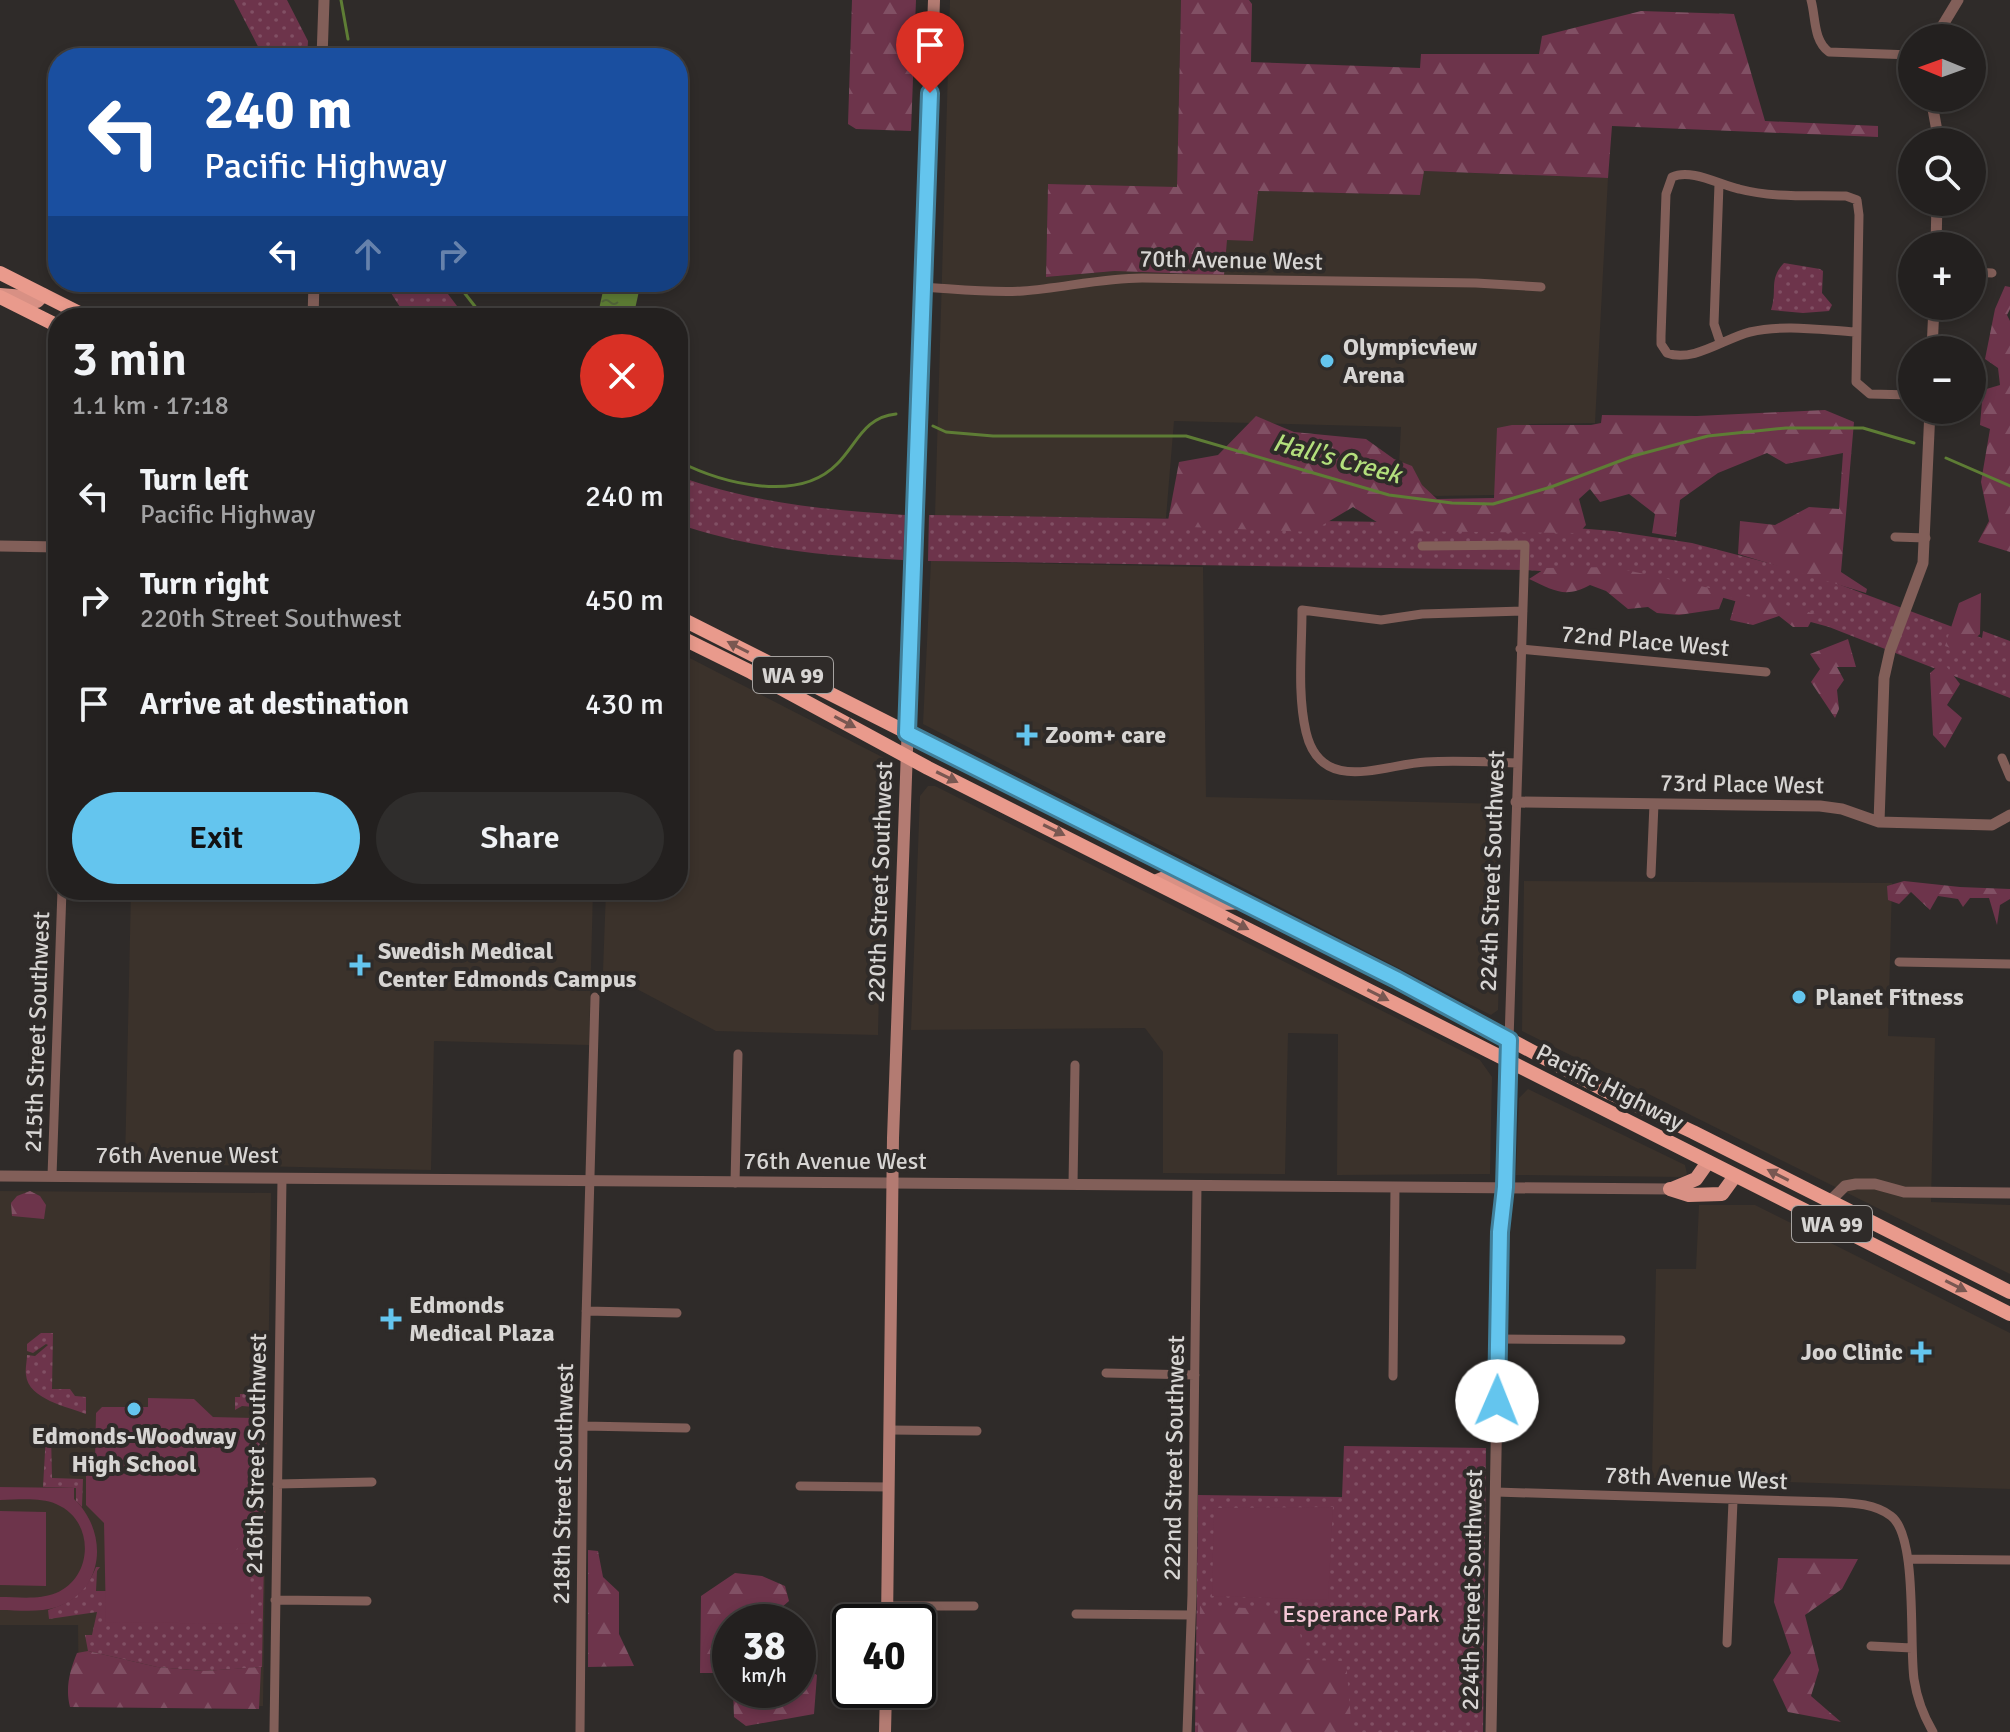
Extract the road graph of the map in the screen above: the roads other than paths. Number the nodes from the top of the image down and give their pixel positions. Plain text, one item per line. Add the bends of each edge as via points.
1 (324, 0) edge
2 (934, 0) edge
3 (1811, 0) edge
4 (1958, 0) edge
5 (1943, 24) edge
6 (322, 48) edge
7 (1898, 54) edge
8 (1719, 184) junction
9 (0, 273) edge
10 (1986, 273) edge
11 (1992, 273) dead end
12 (922, 287) junction
13 (1541, 287) dead end
14 (43, 295) junction
15 (0, 296) edge
16 (69, 308) edge
17 (48, 321) edge
18 (1855, 332) junction
19 (1720, 342) junction
20 (1898, 395) edge
21 (1930, 424) edge
22 (1895, 537) dead end
23 (1926, 538) junction
24 (0, 546) edge
25 (1422, 546) dead end
26 (48, 547) edge
27 (1523, 611) junction
28 (688, 622) edge
29 (688, 641) edge
30 (1520, 649) junction
31 (1766, 672) dead end
32 (907, 733) junction
33 (906, 755) junction
34 (2002, 758) dead end
35 (1517, 763) junction
36 (2010, 777) edge
37 (1516, 802) junction
38 (1654, 804) junction
39 (2010, 815) edge
40 (1879, 822) junction
41 (1651, 874) dead end
42 (1157, 881) junction
43 (62, 900) edge
44 (1243, 902) junction
45 (1899, 962) dead end
46 (2010, 964) edge
47 (595, 997) dead end
48 (1509, 1040) junction
49 (738, 1054) dead end
50 (1509, 1059) junction
51 (1075, 1065) dead end
52 (1708, 1162) junction
53 (1506, 1171) junction
54 (0, 1176) edge
55 (52, 1176) junction
56 (1735, 1176) junction
57 (282, 1178) junction
58 (590, 1181) junction
59 (735, 1183) junction
60 (891, 1184) junction
61 (1073, 1184) junction
62 (1197, 1185) junction
63 (1395, 1187) junction
64 (1476, 1187) junction
65 (1505, 1187) junction
66 (1670, 1189) junction
67 (2010, 1193) edge
68 (1830, 1201) junction
69 (2010, 1292) edge
70 (586, 1311) junction
71 (677, 1313) dead end
72 (2010, 1314) edge
73 (1499, 1339) junction
74 (1621, 1340) dead end
75 (1106, 1373) dead end
76 (1195, 1375) junction
77 (1393, 1376) dead end
78 (583, 1426) junction
79 (686, 1428) dead end
80 (890, 1430) junction
81 (977, 1431) dead end
82 (372, 1482) dead end
83 (277, 1484) junction
84 (800, 1486) dead end
85 (889, 1487) junction
86 (1496, 1492) junction
87 (1733, 1501) junction
88 (1908, 1559) junction
89 (2010, 1560) edge
90 (275, 1600) junction
91 (367, 1601) dead end
92 (888, 1604) edge
93 (936, 1606) edge
94 (974, 1606) dead end
95 (1076, 1614) dead end
96 (1191, 1615) junction
97 (1727, 1643) dead end
98 (1871, 1646) dead end
99 (1912, 1648) junction
100 (886, 1708) edge
101 (274, 1732) edge
102 (580, 1732) edge
103 (885, 1732) edge
104 (1187, 1732) edge
105 (1491, 1732) edge
106 (1933, 1732) edge

1 - 6 street
2 - 12 main road, 220th Street Southwest
3 - 7 street via 1817,36 1829,52
4 - 5 street
8 - 18 street via 1765,194 1857,200
8 - 19 street via 1714,324
8 - 19 street via 1683,173 1669,181 1661,336 1663,349 1677,356
9 - 14 highway
10 - 11 street
12 - 13 street, 70th Avenue West via 1025,291 1142,278
12 - 32 main road, 220th Street Southwest
14 - 15 main road via 37,301
14 - 16 highway
15 - 17 highway
18 - 19 street via 1765,330
18 - 20 street via 1856,382 1870,394
21 - 23 street
22 - 23 street
23 - 40 street via 1923,563 1884,678
24 - 26 street
25 - 27 street, 224th Street Southwest via 1525,545
27 - 30 street, 224th Street Southwest
27 - 35 street via 1381,620 1302,610 1307,735 1316,756 1333,769 1372,772 1444,760
32 -> 28 highway, Pacific Highway / WA 99
29 -> 33 highway, Pacific Highway / WA 99
30 - 31 street, 72nd Place West
30 - 35 street, 224th Street Southwest
32 - 33 main road, 220th Street Southwest
32 - 44 highway, Pacific Highway / WA 99
33 -> 42 highway, Pacific Highway / WA 99
33 - 60 main road, 220th Street Southwest
34 - 36 street
35 - 37 street, 224th Street Southwest
37 - 38 street, 73rd Place West
37 - 48 street, 224th Street Southwest
38 - 40 street, 73rd Place West via 1828,806
38 - 41 street
39 - 40 street, 73rd Place West via 1992,825
42 - 44 main road via 1167,877 1224,903
42 -> 50 highway, Pacific Highway / WA 99
43 - 55 street, 215th Street Southwest
44 - 48 highway, Pacific Highway / WA 99
45 - 46 street
47 - 58 street, 218th Street Southwest
48 - 50 street, 224th Street Southwest
68 -> 48 highway, Pacific Highway / WA 99
49 - 59 street
50 - 52 highway, Pacific Highway / WA 99
50 - 53 street, 224th Street Southwest
51 - 61 street
52 - 56 highway, Pacific Highway / WA 99
52 - 66 main road via 1696,1179
53 - 64 street
53 - 65 street, 224th Street Southwest
54 - 55 street, 76th Avenue West
55 - 57 street, 76th Avenue West
56 - 66 main road via 1722,1194 1689,1195
56 -> 72 highway, Pacific Highway / WA 99
57 - 58 street, 76th Avenue West
57 - 83 street, 216th Street Southwest
58 - 59 street, 76th Avenue West
58 - 70 street, 218th Street Southwest
59 - 60 street, 76th Avenue West
60 - 61 street, 76th Avenue West
60 - 80 main road, 220th Street Southwest
61 - 62 street, 76th Avenue West
62 - 63 street, 76th Avenue West
62 - 76 street, 222nd Street Southwest
63 - 64 street, 76th Avenue West
63 - 77 street
64 - 65 street, 76th Avenue West
65 - 66 street, 76th Avenue West
65 - 73 street, 224th Street Southwest
67 - 68 street via 1850,1184
68 - 69 highway, Pacific Highway / WA 99
70 - 71 street
70 - 78 street, 218th Street Southwest
73 - 74 street
73 - 86 street, 224th Street Southwest
75 - 76 street
76 - 96 street, 222nd Street Southwest
78 - 79 street
78 - 102 street, 218th Street Southwest
80 - 81 street
80 - 85 main road, 220th Street Southwest
82 - 83 street
83 - 90 street, 216th Street Southwest
84 - 85 street
85 - 92 main road, 220th Street Southwest
86 - 87 street, 78th Avenue West
86 - 105 street, 224th Street Southwest
87 - 88 street, 78th Avenue West via 1878,1508 1893,1517 1903,1533
87 - 97 street
88 - 89 street
88 - 99 street
90 - 91 street
90 - 101 street, 216th Street Southwest
93 - 94 street
95 - 96 street
96 - 104 street, 222nd Street Southwest
98 - 99 street
99 - 106 street via 1919,1702
100 - 103 main road

